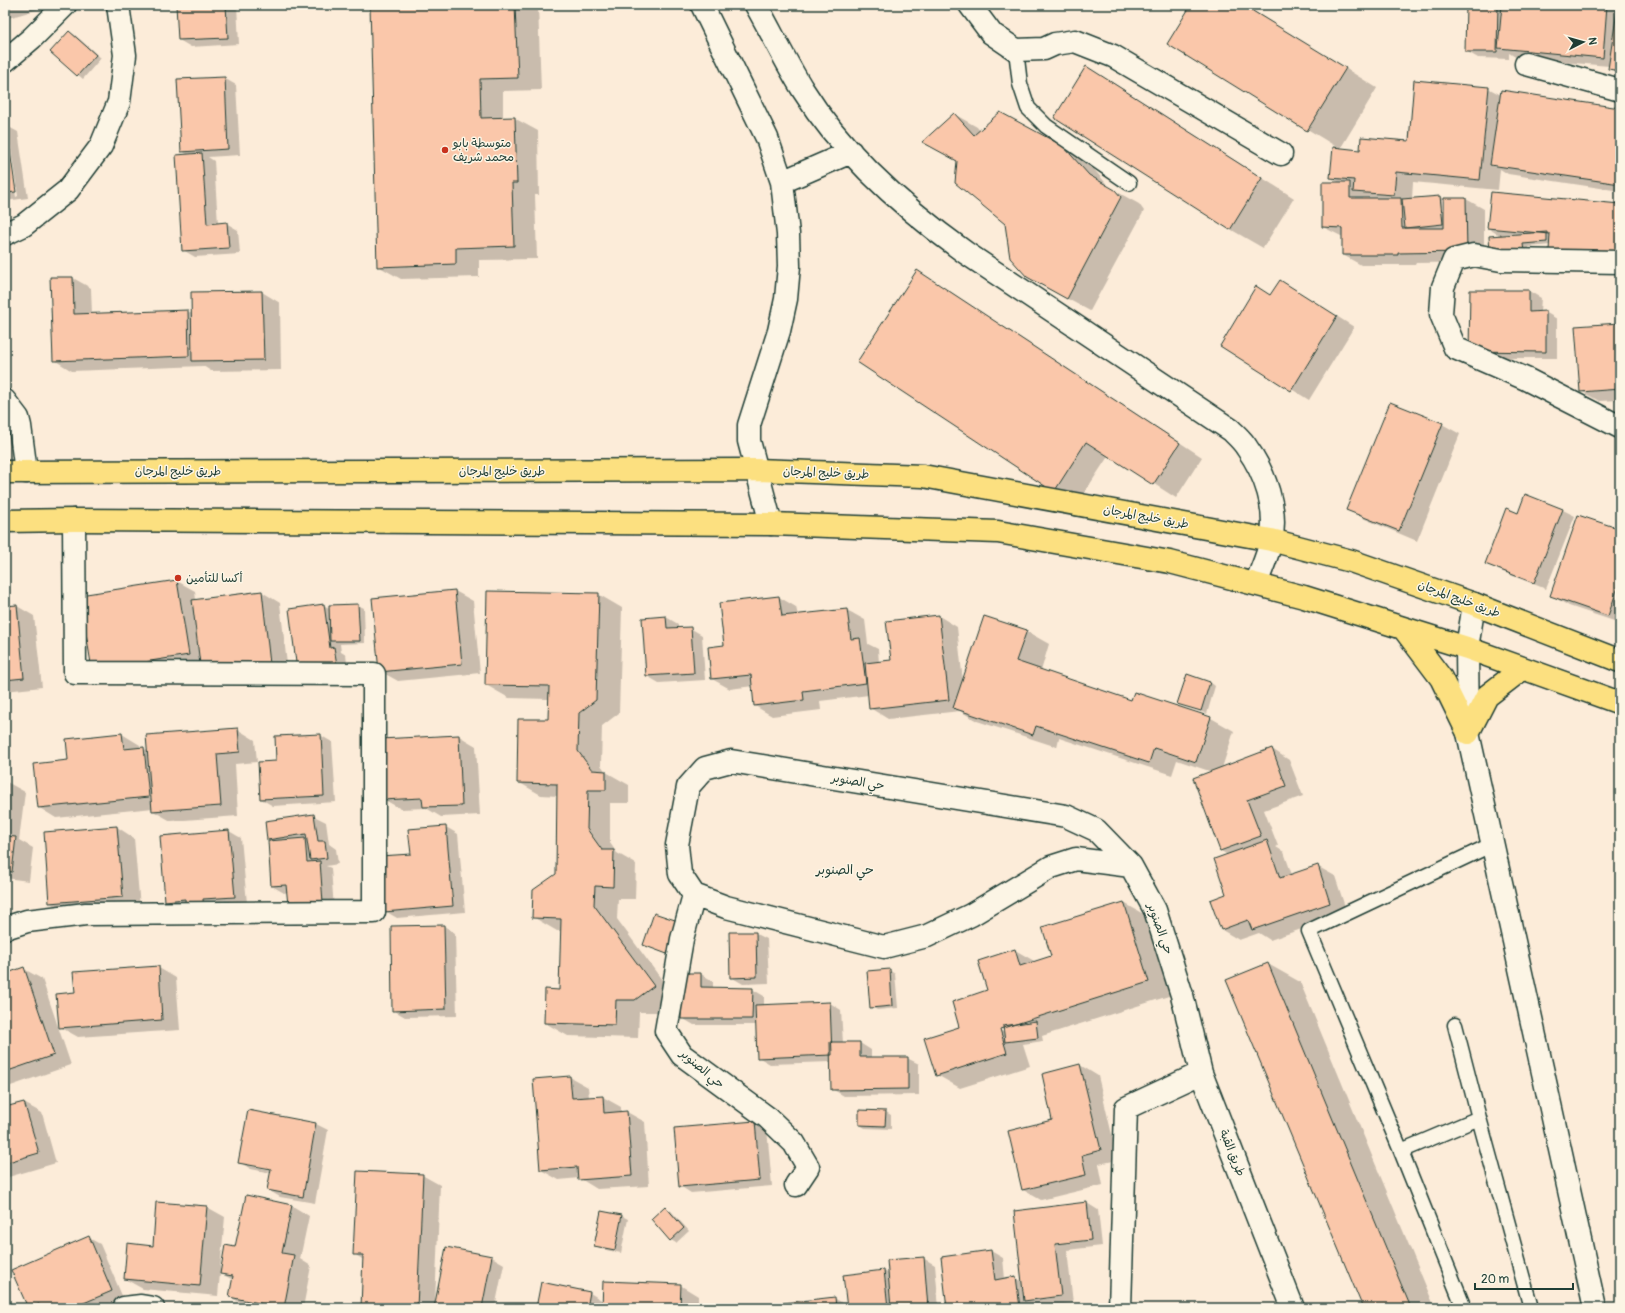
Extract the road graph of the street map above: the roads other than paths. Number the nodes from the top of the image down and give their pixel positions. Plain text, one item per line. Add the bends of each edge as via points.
1 (65, 5) edge
2 (118, 5) edge
3 (702, 5) edge
4 (756, 5) edge
5 (970, 5) edge
6 (1016, 50) junction
7 (5, 61) edge
8 (1526, 64) dead end
9 (1620, 90) edge
10 (851, 152) junction
11 (1281, 154) dead end
12 (782, 182) junction
13 (1129, 184) dead end
14 (5, 234) edge
15 (1620, 262) edge
16 (5, 401) edge
17 (1620, 427) edge
18 (756, 470) junction
19 (15, 472) edge
20 (74, 520) junction
21 (5, 521) edge
22 (771, 524) junction
23 (1271, 540) junction
24 (1256, 584) junction
25 (1474, 604) junction
26 (1404, 629) junction
27 (1467, 648) junction
28 (1620, 661) edge
29 (1522, 669) junction
30 (1620, 703) edge
31 (1468, 733) junction
32 (1492, 844) junction
33 (1131, 866) junction
34 (694, 895) junction
35 (5, 928) edge
36 (1182, 995) joint
37 (1455, 1025) dead end
38 (1201, 1073) junction
39 (1478, 1118) junction
40 (1401, 1150) junction
41 (796, 1185) dead end
42 (124, 1308) edge
43 (153, 1308) edge
44 (1120, 1308) edge
45 (1293, 1308) edge
46 (1464, 1308) edge
47 (1531, 1308) edge
48 (1595, 1308) edge

1 - 7 street
2 - 14 street via 125,55 119,102 101,146 68,190 24,225
3 - 12 street via 767,138
4 - 10 street via 804,91
5 - 6 street via 991,33
6 - 11 street via 1044,49 1074,41 1113,56
6 - 13 lane via 1020,84 1028,108 1046,126
8 - 9 street
10 - 12 street
10 - 23 street via 884,186 935,231 1231,430 1247,446 1268,488 1272,505
12 - 18 street via 789,266 786,299 779,331 750,425 749,441
15 - 17 street via 1501,260 1474,255 1454,260 1443,287 1441,314 1455,348 1526,379
16 - 19 street via 19,422
18 - 19 main road, طريق خليج المرجان
18 - 22 street
18 - 23 main road, طريق خليج المرجان via 923,476
20 - 21 main road
20 - 22 main road
20 - 35 street via 75,673 374,674 374,912 86,914 27,921
22 - 24 main road via 998,532 1170,562
23 - 24 street
23 - 25 main road, طريق خليج المرجان via 1351,561
24 - 26 main road
25 - 27 street
25 - 28 main road, طريق خليج المرجان
26 - 27 main road
26 - 31 main road via 1441,678
27 - 29 main road
27 - 31 street
29 - 30 main road
29 - 31 main road via 1487,696
31 - 32 street
32 - 40 lane via 1308,931
32 - 48 street
33 - 34 street via 1076,859 1051,868 971,915 927,936 884,947 726,907
33 - 34 street, حي الصنوبر via 1096,830 1066,816 731,761 705,768 688,787 677,846 680,874
33 - 36 street, حي الصنوبر via 1155,910
34 - 41 street, حي الصنوبر via 682,939 666,1031 682,1055 768,1118 794,1143 808,1167
36 - 38 street, طريق القبة
37 - 39 lane
38 - 44 street via 1126,1108
38 - 45 street, طريق القبة
39 - 40 lane
39 - 47 lane
40 - 46 lane
42 - 43 street

